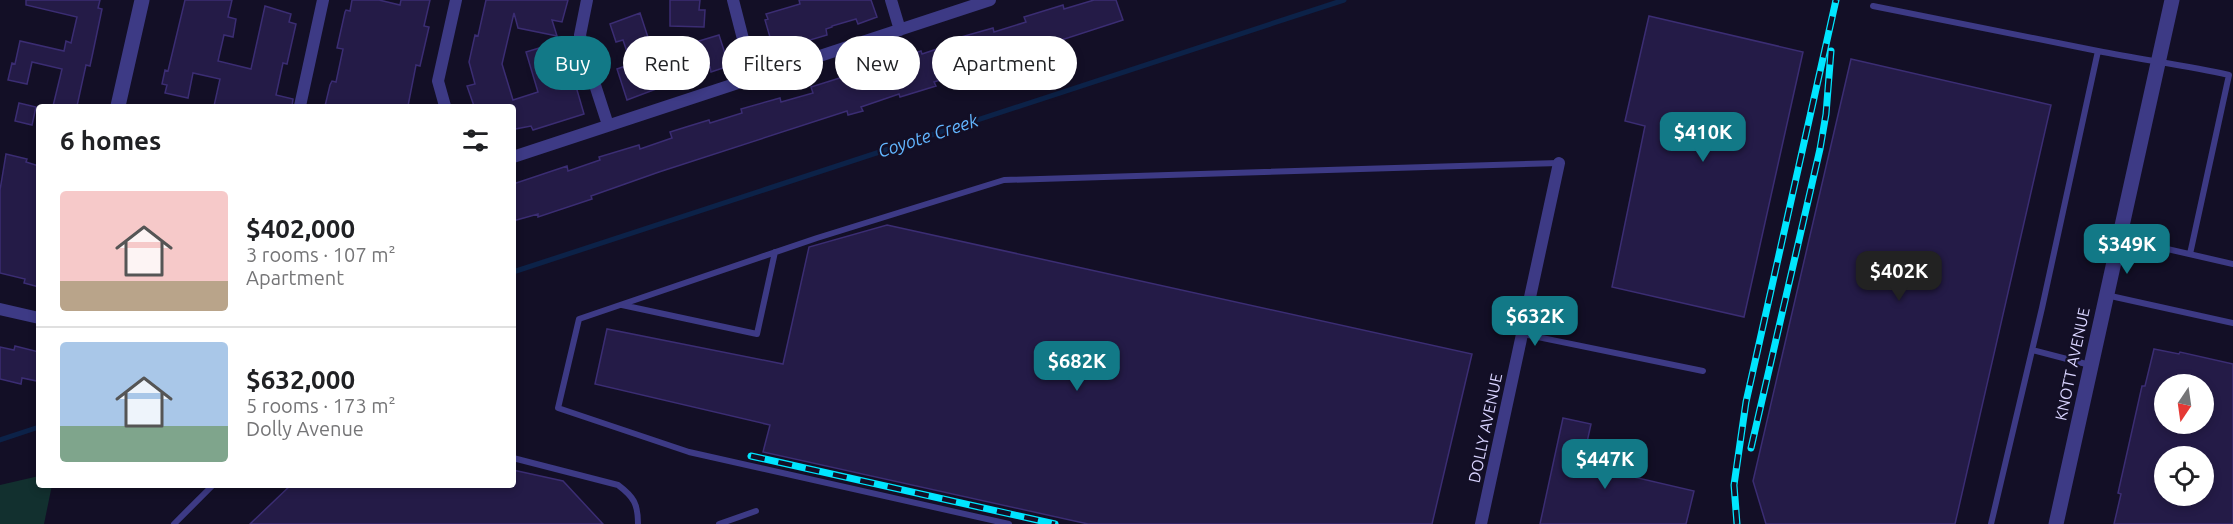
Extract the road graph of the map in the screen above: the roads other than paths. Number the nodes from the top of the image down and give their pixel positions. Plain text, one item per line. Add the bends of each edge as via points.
1 (142, 0) edge
2 (322, 0) edge
3 (456, 0) edge
4 (587, 0) edge
5 (733, 0) edge
6 (891, 0) edge
7 (990, 0) edge
8 (2172, 0) edge
9 (1873, 6) dead end
10 (900, 30) junction
11 (742, 36) edge
12 (2098, 51) junction
13 (823, 55) edge
14 (2158, 63) junction
15 (722, 88) edge
16 (118, 104) edge
17 (300, 104) edge
18 (444, 104) edge
19 (609, 124) junction
20 (516, 156) edge
21 (1559, 163) joint
22 (2118, 238) junction
23 (775, 252) junction
24 (2190, 254) junction
25 (2233, 264) edge
26 (2105, 295) junction
27 (622, 305) junction
28 (0, 309) edge
29 (36, 317) edge
30 (2233, 323) edge
31 (1522, 334) junction
32 (2032, 350) junction
33 (2091, 365) junction
34 (1703, 371) dead end
35 (516, 459) edge
36 (210, 488) edge
37 (756, 511) dead end
38 (174, 524) edge
39 (638, 524) edge
40 (719, 524) edge
41 (1009, 524) edge
42 (1481, 524) edge
43 (1991, 524) edge
44 (2056, 524) edge

1 - 16 street
2 - 17 street
3 - 18 street via 438,81
4 - 19 street via 580,35
5 - 11 street
6 - 10 street
7 - 10 street
8 - 14 street, KNOTT AVENUE
9 - 12 lane
10 - 13 street
12 - 14 lane
12 - 32 lane
14 - 22 street, KNOTT AVENUE
14 - 24 lane via 2183,64 2229,75
15 - 19 street
19 - 20 street
21 - 23 lane via 1004,180
21 - 31 street, DOLLY AVENUE
22 - 24 lane
22 - 26 street, KNOTT AVENUE
23 - 27 lane
23 - 27 lane via 757,334
24 - 25 lane
26 - 30 lane
26 - 33 street, KNOTT AVENUE
27 - 41 lane via 579,319 558,408 689,452
28 - 29 street
31 - 34 lane
31 - 42 street, DOLLY AVENUE
32 - 33 lane
32 - 43 lane
33 - 44 street, KNOTT AVENUE
35 - 39 lane via 618,485 631,494 638,510
36 - 38 lane
37 - 40 lane

